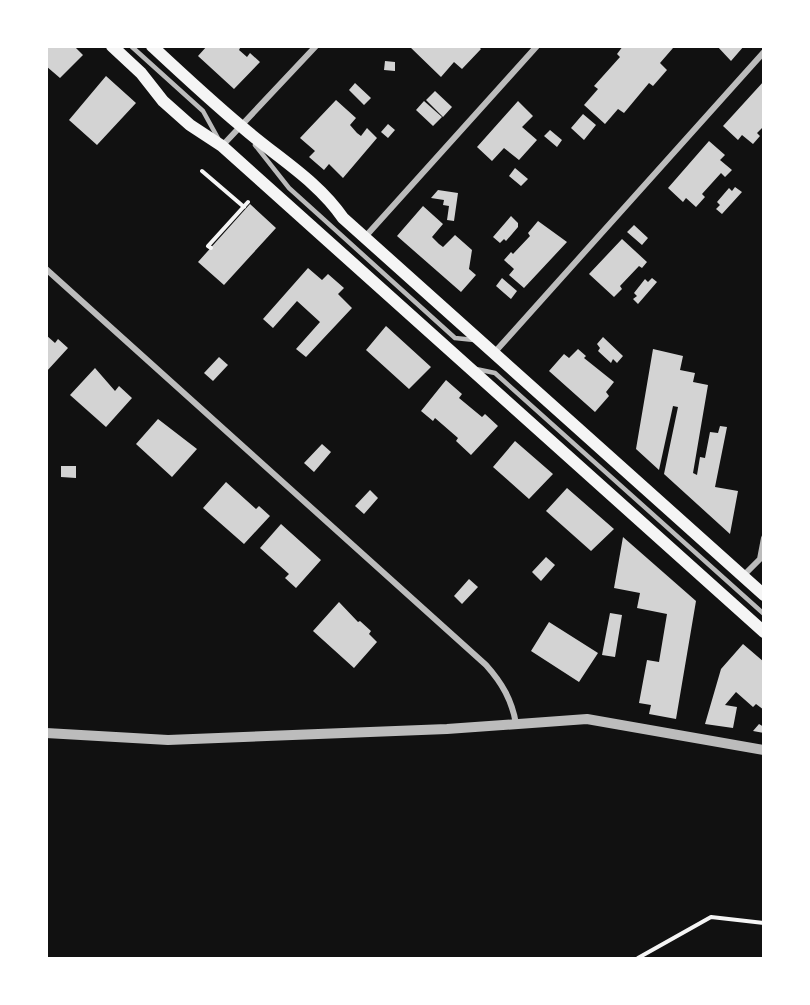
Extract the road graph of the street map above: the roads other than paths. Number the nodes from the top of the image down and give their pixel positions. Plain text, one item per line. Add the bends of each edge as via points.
1 (112, 46) edge
2 (131, 46) edge
3 (152, 46) edge
4 (316, 46) edge
5 (537, 46) edge
6 (764, 52) edge
7 (242, 127) junction
8 (222, 146) junction
9 (365, 237) junction
10 (46, 269) edge
11 (480, 340) junction
12 (494, 353) junction
13 (471, 369) junction
14 (764, 538) edge
15 (743, 576) junction
16 (764, 595) edge
17 (764, 614) edge
18 (764, 632) edge
19 (516, 724) junction
20 (46, 733) edge
21 (764, 750) edge

1 - 8 main road via 169,107
2 - 8 lane via 203,111
3 - 7 main road
4 - 7 street
5 - 9 street
6 - 12 street
7 - 8 street
7 - 9 main road via 302,173
7 - 11 lane via 289,188 455,338
8 - 13 main road
9 - 11 main road
10 - 19 street via 486,665 502,684
11 - 12 main road
12 - 15 main road
13 - 17 lane via 495,373
13 - 18 main road
14 - 15 street via 760,559
15 - 16 main road
19 - 20 street via 168,740
19 - 21 street via 587,719

